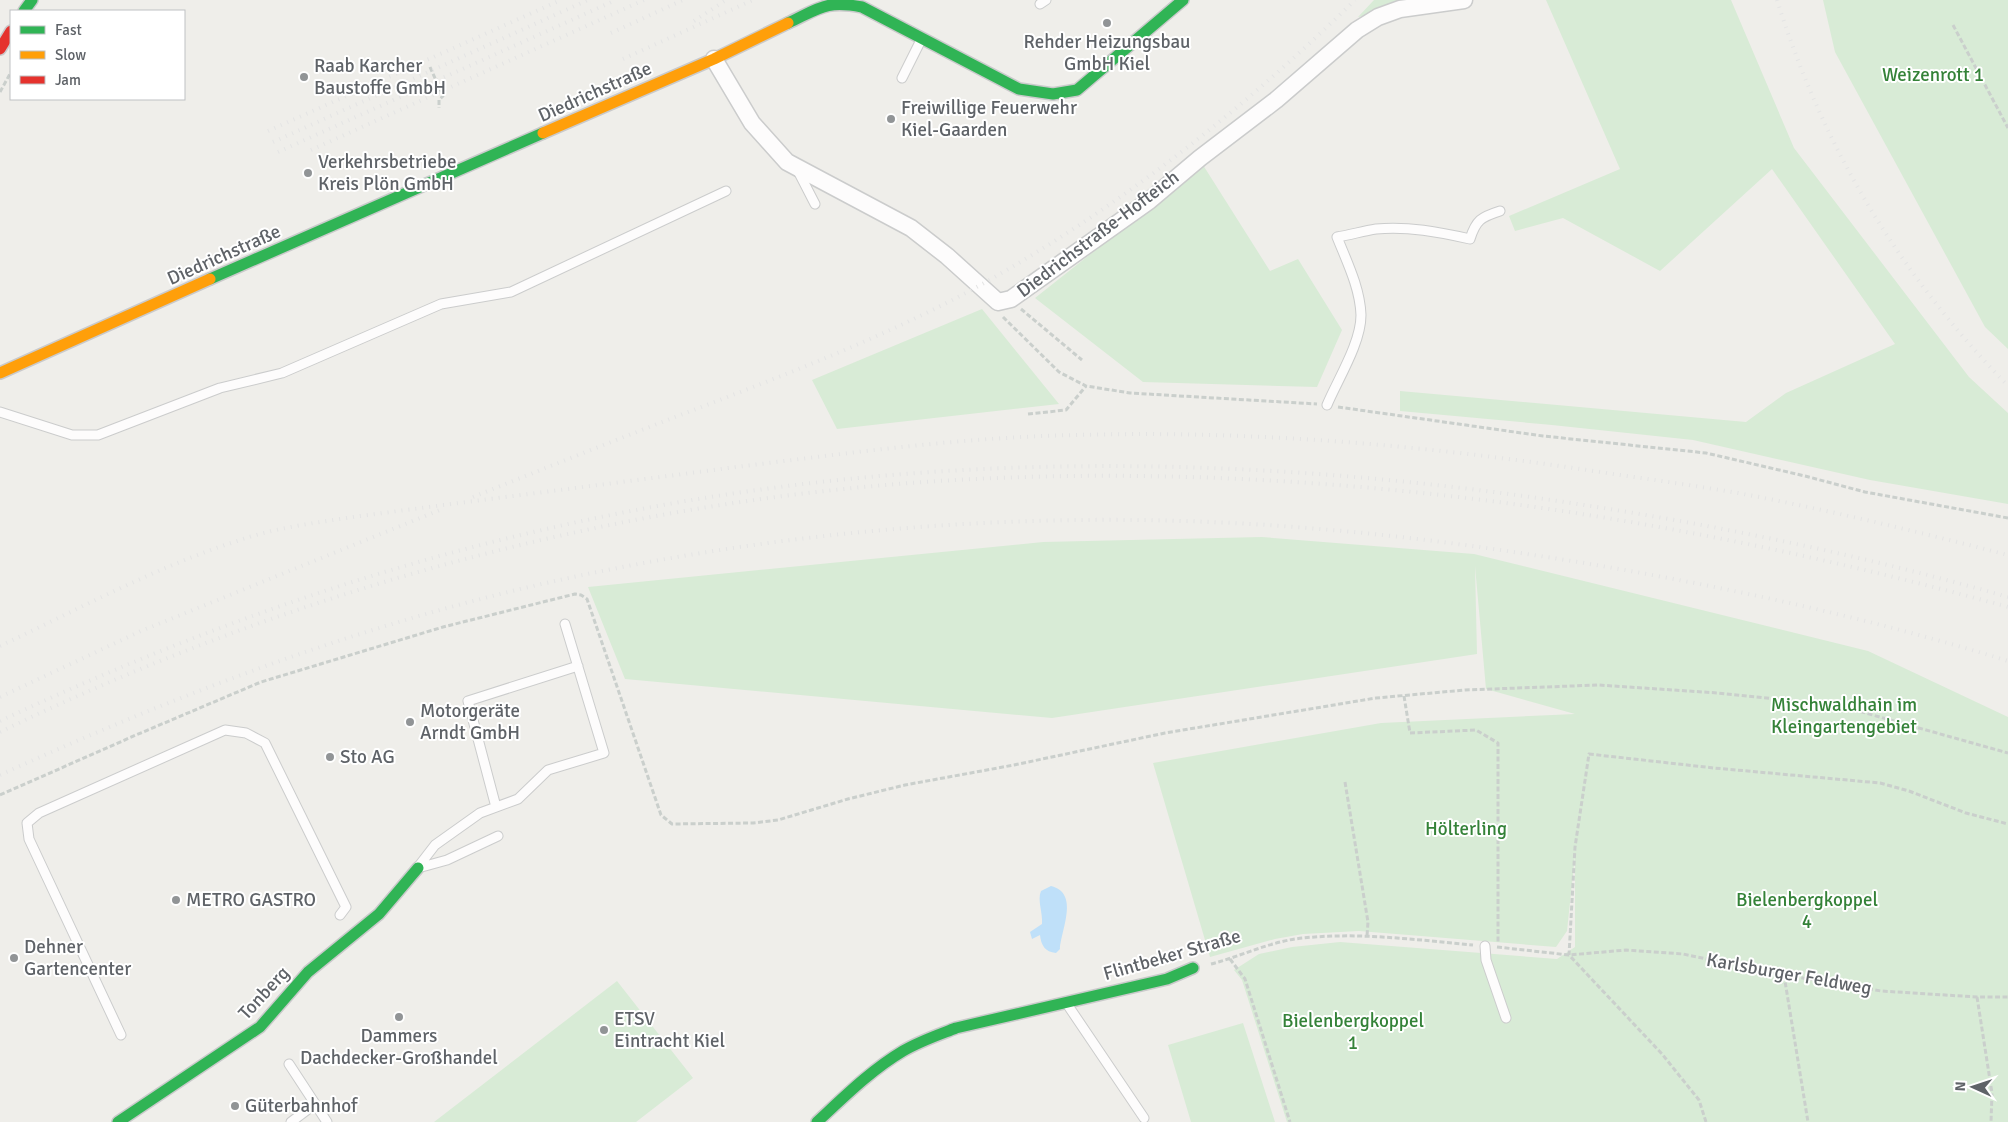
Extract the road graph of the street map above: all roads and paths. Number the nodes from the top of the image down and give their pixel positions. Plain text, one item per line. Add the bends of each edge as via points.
1 (1183, 0) edge
2 (1464, 0) edge
3 (1953, 25) dead end
4 (10, 33) edge
5 (922, 38) junction
6 (0, 48) edge
7 (714, 58) junction
8 (430, 67) dead end
9 (10, 74) edge
10 (902, 78) dead end
11 (0, 92) edge
12 (439, 108) dead end
13 (2008, 128) edge
14 (796, 166) junction
15 (726, 191) dead end
16 (815, 204) dead end
17 (1500, 210) dead end
18 (1005, 300) junction
19 (1082, 360) dead end
20 (0, 373) edge
21 (1086, 386) junction
22 (1327, 405) junction
23 (0, 412) edge
24 (1028, 414) dead end
25 (2008, 518) edge
26 (565, 624) dead end
27 (578, 666) junction
28 (1404, 696) junction
29 (2008, 753) edge
30 (1345, 782) dead end
31 (0, 796) edge
32 (496, 807) junction
33 (2008, 824) edge
34 (498, 836) dead end
35 (418, 868) junction
36 (340, 914) dead end
37 (1367, 936) junction
38 (1485, 946) junction
39 (1498, 947) junction
40 (1569, 955) junction
41 (1230, 959) junction
42 (1193, 968) joint
43 (1784, 976) junction
44 (1977, 997) junction
45 (2008, 997) edge
46 (1066, 1003) junction
47 (1506, 1018) dead end
48 (121, 1035) dead end
49 (289, 1064) dead end
50 (315, 1104) junction
51 (1144, 1118) dead end
52 (118, 1122) edge
53 (291, 1122) edge
54 (327, 1122) edge
55 (817, 1122) edge
56 (1290, 1122) edge
57 (1706, 1122) edge
58 (1808, 1122) edge
59 (1992, 1122) edge

1 - 5 street, Diedrichstraße via 1077,90 1052,94 1019,89
2 - 18 street, Diedrichstraße-Hofteich via 1400,9 1357,30 1276,100 1149,201
3 - 13 path
4 - 6 street
5 - 7 street, Diedrichstraße via 862,6 841,3 825,5
5 - 10 lane
7 - 14 street, Diedrichstraße-Hofteich via 752,123 787,162
7 - 20 street, Diedrichstraße
8 - 12 path via 443,96 439,100
9 - 11 path
14 - 16 lane
14 - 18 street, Diedrichstraße-Hofteich via 911,228
15 - 23 lane via 511,292 441,304 282,373 220,388 98,435 72,435
17 - 22 lane via 1483,216 1474,226 1470,239 1411,229 1376,230 1338,237 1358,293 1361,316 1356,342
18 - 19 path
18 - 21 path via 1003,317 1059,372
21 - 22 path via 1130,393
21 - 24 path via 1066,410
22 - 25 path via 1543,436 1706,453 1866,492
26 - 27 lane
27 - 32 lane via 604,753 548,770 518,799
27 - 32 lane via 468,701
28 - 29 path via 1525,686 1598,685 1728,694 1837,705
28 - 31 path via 1165,733 905,785 778,820 672,824 661,815 587,599 575,594 444,627 261,682
28 - 39 path via 1410,733 1476,730 1498,743
30 - 37 path via 1368,922
32 - 35 lane via 480,813 435,845
33 - 40 path via 1966,814 1880,783 1589,754 1575,847
34 - 35 lane via 447,860
35 - 52 street, Tonberg via 379,914 308,972 260,1027
36 - 48 lane via 346,907 265,743 246,733 225,730 39,813 27,823 29,839
37 - 38 path, Flintbeker Straße
37 - 41 path, Flintbeker Straße via 1303,938
38 - 39 path, Flintbeker Straße
38 - 47 lane via 1486,960
39 - 40 path, Flintbeker Straße
40 - 43 path, Karlsburger Feldweg via 1626,950 1683,954
40 - 57 path via 1662,1054 1699,1100
41 - 42 path, Flintbeker Straße
41 - 56 path via 1245,979
42 - 46 street, Flintbeker Straße via 1167,979
43 - 44 path, Karlsburger Feldweg via 1880,991
43 - 58 path
44 - 45 path, Karlsburger Feldweg
44 - 59 path via 1992,1093
46 - 51 lane
46 - 55 street, Flintbeker Straße via 956,1028 929,1038 874,1072
49 - 50 lane
50 - 53 lane
50 - 54 lane

